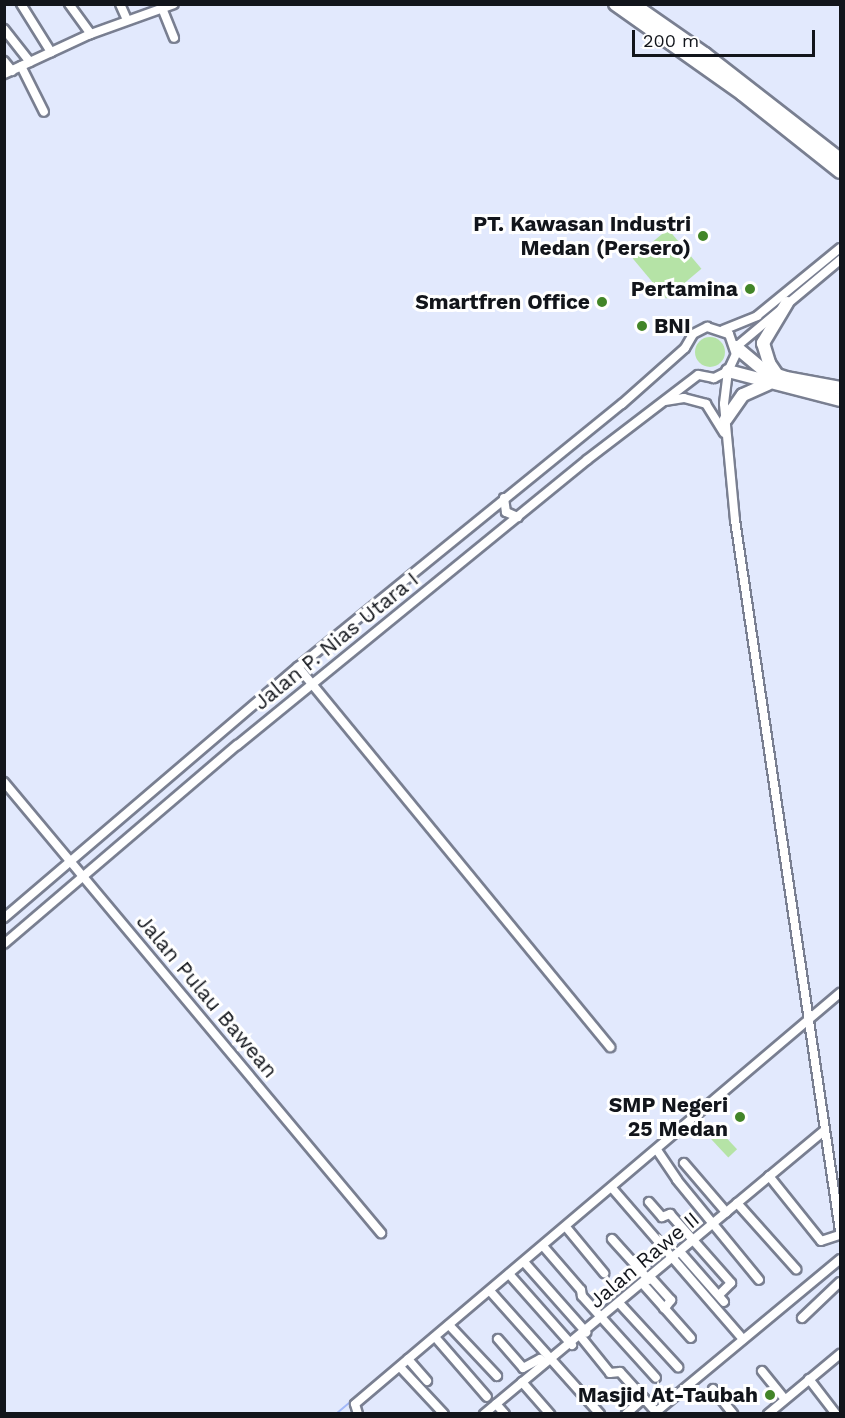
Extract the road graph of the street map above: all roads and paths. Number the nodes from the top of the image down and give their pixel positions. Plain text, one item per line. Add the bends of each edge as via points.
1 (21, 4) edge
2 (69, 4) edge
3 (120, 4) edge
4 (174, 4) edge
5 (615, 4) edge
6 (633, 4) edge
7 (162, 8) junction
8 (127, 20) junction
9 (4, 30) edge
10 (90, 34) junction
11 (174, 38) dead end
12 (51, 52) junction
13 (4, 61) edge
14 (25, 64) junction
15 (8, 72) edge
16 (44, 112) dead end
17 (840, 159) edge
18 (840, 172) edge
19 (840, 248) edge
20 (840, 260) edge
21 (788, 303) junction
22 (723, 330) junction
23 (736, 347) junction
24 (728, 371) junction
25 (774, 379) junction
26 (840, 388) edge
27 (840, 400) edge
28 (663, 402) junction
29 (726, 419) junction
30 (727, 442) junction
31 (504, 498) junction
32 (518, 517) junction
33 (298, 667) junction
34 (312, 684) junction
35 (4, 782) edge
36 (74, 861) junction
37 (87, 877) junction
38 (4, 918) edge
39 (4, 944) edge
40 (840, 993) edge
41 (806, 1016) junction
42 (610, 1047) dead end
43 (824, 1131) junction
44 (657, 1150) junction
45 (684, 1163) dead end
46 (769, 1176) junction
47 (612, 1188) junction
48 (649, 1202) dead end
49 (737, 1203) junction
50 (726, 1212) junction
51 (715, 1225) junction
52 (566, 1227) junction
53 (381, 1233) dead end
54 (840, 1233) edge
55 (612, 1239) dead end
56 (694, 1242) junction
57 (543, 1246) junction
58 (681, 1252) junction
59 (673, 1259) junction
60 (840, 1259) edge
61 (524, 1262) junction
62 (796, 1269) dead end
63 (604, 1273) dead end
64 (509, 1274) junction
65 (759, 1280) dead end
66 (648, 1281) junction
67 (840, 1282) edge
68 (490, 1291) junction
69 (620, 1304) junction
70 (802, 1318) dead end
71 (602, 1319) junction
72 (449, 1325) junction
73 (584, 1334) junction
74 (435, 1337) junction
75 (691, 1338) dead end
76 (498, 1339) dead end
77 (743, 1339) junction
78 (572, 1344) junction
79 (840, 1354) edge
80 (408, 1359) junction
81 (548, 1361) junction
82 (400, 1366) junction
83 (678, 1367) dead end
84 (762, 1371) dead end
85 (497, 1376) dead end
86 (656, 1378) dead end
87 (808, 1379) junction
88 (427, 1381) dead end
89 (522, 1382) junction
90 (713, 1389) dead end
91 (487, 1397) dead end
92 (644, 1398) junction
93 (785, 1399) junction
94 (496, 1404) junction
95 (358, 1413) edge
96 (444, 1413) edge
97 (484, 1413) edge
98 (505, 1413) edge
99 (550, 1413) edge
100 (600, 1413) edge
101 (626, 1413) edge
102 (657, 1413) edge
103 (733, 1413) edge
104 (768, 1413) edge
105 (836, 1413) edge

1 - 12 street
2 - 10 street
3 - 8 street
4 - 7 street
5 - 18 highway via 742,94
6 - 17 highway via 722,66
7 - 8 street
7 - 11 street
8 - 10 street
9 - 14 street
10 - 12 street
12 - 14 street
13 - 15 street
14 - 15 street
14 - 16 street
19 - 22 street via 757,316
20 - 21 street
21 - 23 street
21 - 25 highway via 764,343
22 - 23 street
22 - 31 street, Jalan P. Nias Utara I via 699,329 686,348
23 - 24 street via 735,360
23 - 25 highway
24 - 25 highway
24 - 28 street, Jalan P. Nias Utara I via 714,378 698,375
24 - 29 street
25 - 26 highway
25 - 27 highway
25 - 29 highway via 742,395
28 - 30 street via 684,398 706,404 720,421
28 - 32 street, Jalan P. Nias Utara I
29 - 30 street
30 - 41 street
31 - 32 street via 506,512
31 - 33 street, Jalan P. Nias Utara I
32 - 34 street, Jalan P. Nias Utara I
33 - 34 street
33 - 36 street, Jalan P. Nias Utara I
34 - 37 street, Jalan P. Nias Utara I
34 - 42 street
35 - 36 street, Jalan Pulau Bawean
36 - 37 street, Jalan Pulau Bawean
36 - 38 street, Jalan P. Nias Utara I
37 - 39 street, Jalan P. Nias Utara I
37 - 53 street, Jalan Pulau Bawean
40 - 41 street
41 - 43 street
41 - 44 street
43 - 46 street, Jalan Rawe II
43 - 54 street
44 - 47 street
44 - 51 street
45 - 50 street
46 - 49 street, Jalan Rawe II
46 - 54 street via 821,1241
47 - 52 street
47 - 59 street
48 - 56 street via 662,1217 670,1214
49 - 50 street, Jalan Rawe II
49 - 62 street
50 - 51 street, Jalan Rawe II
51 - 56 street, Jalan Rawe II
51 - 65 street
52 - 57 street
52 - 63 street
55 - 66 street
56 - 58 street, Jalan Rawe II
56 - 58 street via 731,1283 721,1298
57 - 61 street
57 - 71 street
58 - 59 street, Jalan Rawe II
59 - 66 street, Jalan Rawe II
59 - 77 street
60 - 77 street
61 - 64 street
61 - 73 street
64 - 68 street
64 - 78 street
66 - 69 street, Jalan Rawe II
66 - 75 street via 671,1300 664,1309
67 - 70 street
68 - 72 street
68 - 81 street
69 - 71 street, Jalan Rawe II
69 - 83 street
71 - 73 street, Jalan Rawe II
71 - 86 street
72 - 74 street
72 - 85 street
73 - 78 street, Jalan Rawe II
73 - 92 street via 610,1373 620,1372
74 - 80 street
74 - 91 street
76 - 81 street via 523,1368 540,1359
77 - 102 street
78 - 81 street, Jalan Rawe II
79 - 87 street
80 - 82 street
80 - 88 street
81 - 89 street, Jalan Rawe II
81 - 100 street
82 - 95 street via 355,1404
82 - 96 street
84 - 93 street
87 - 93 street
87 - 105 street
89 - 94 street, Jalan Rawe II
89 - 99 street
90 - 103 street
92 - 101 street
92 - 102 street
93 - 104 street
94 - 97 street, Jalan Rawe II
94 - 98 street

